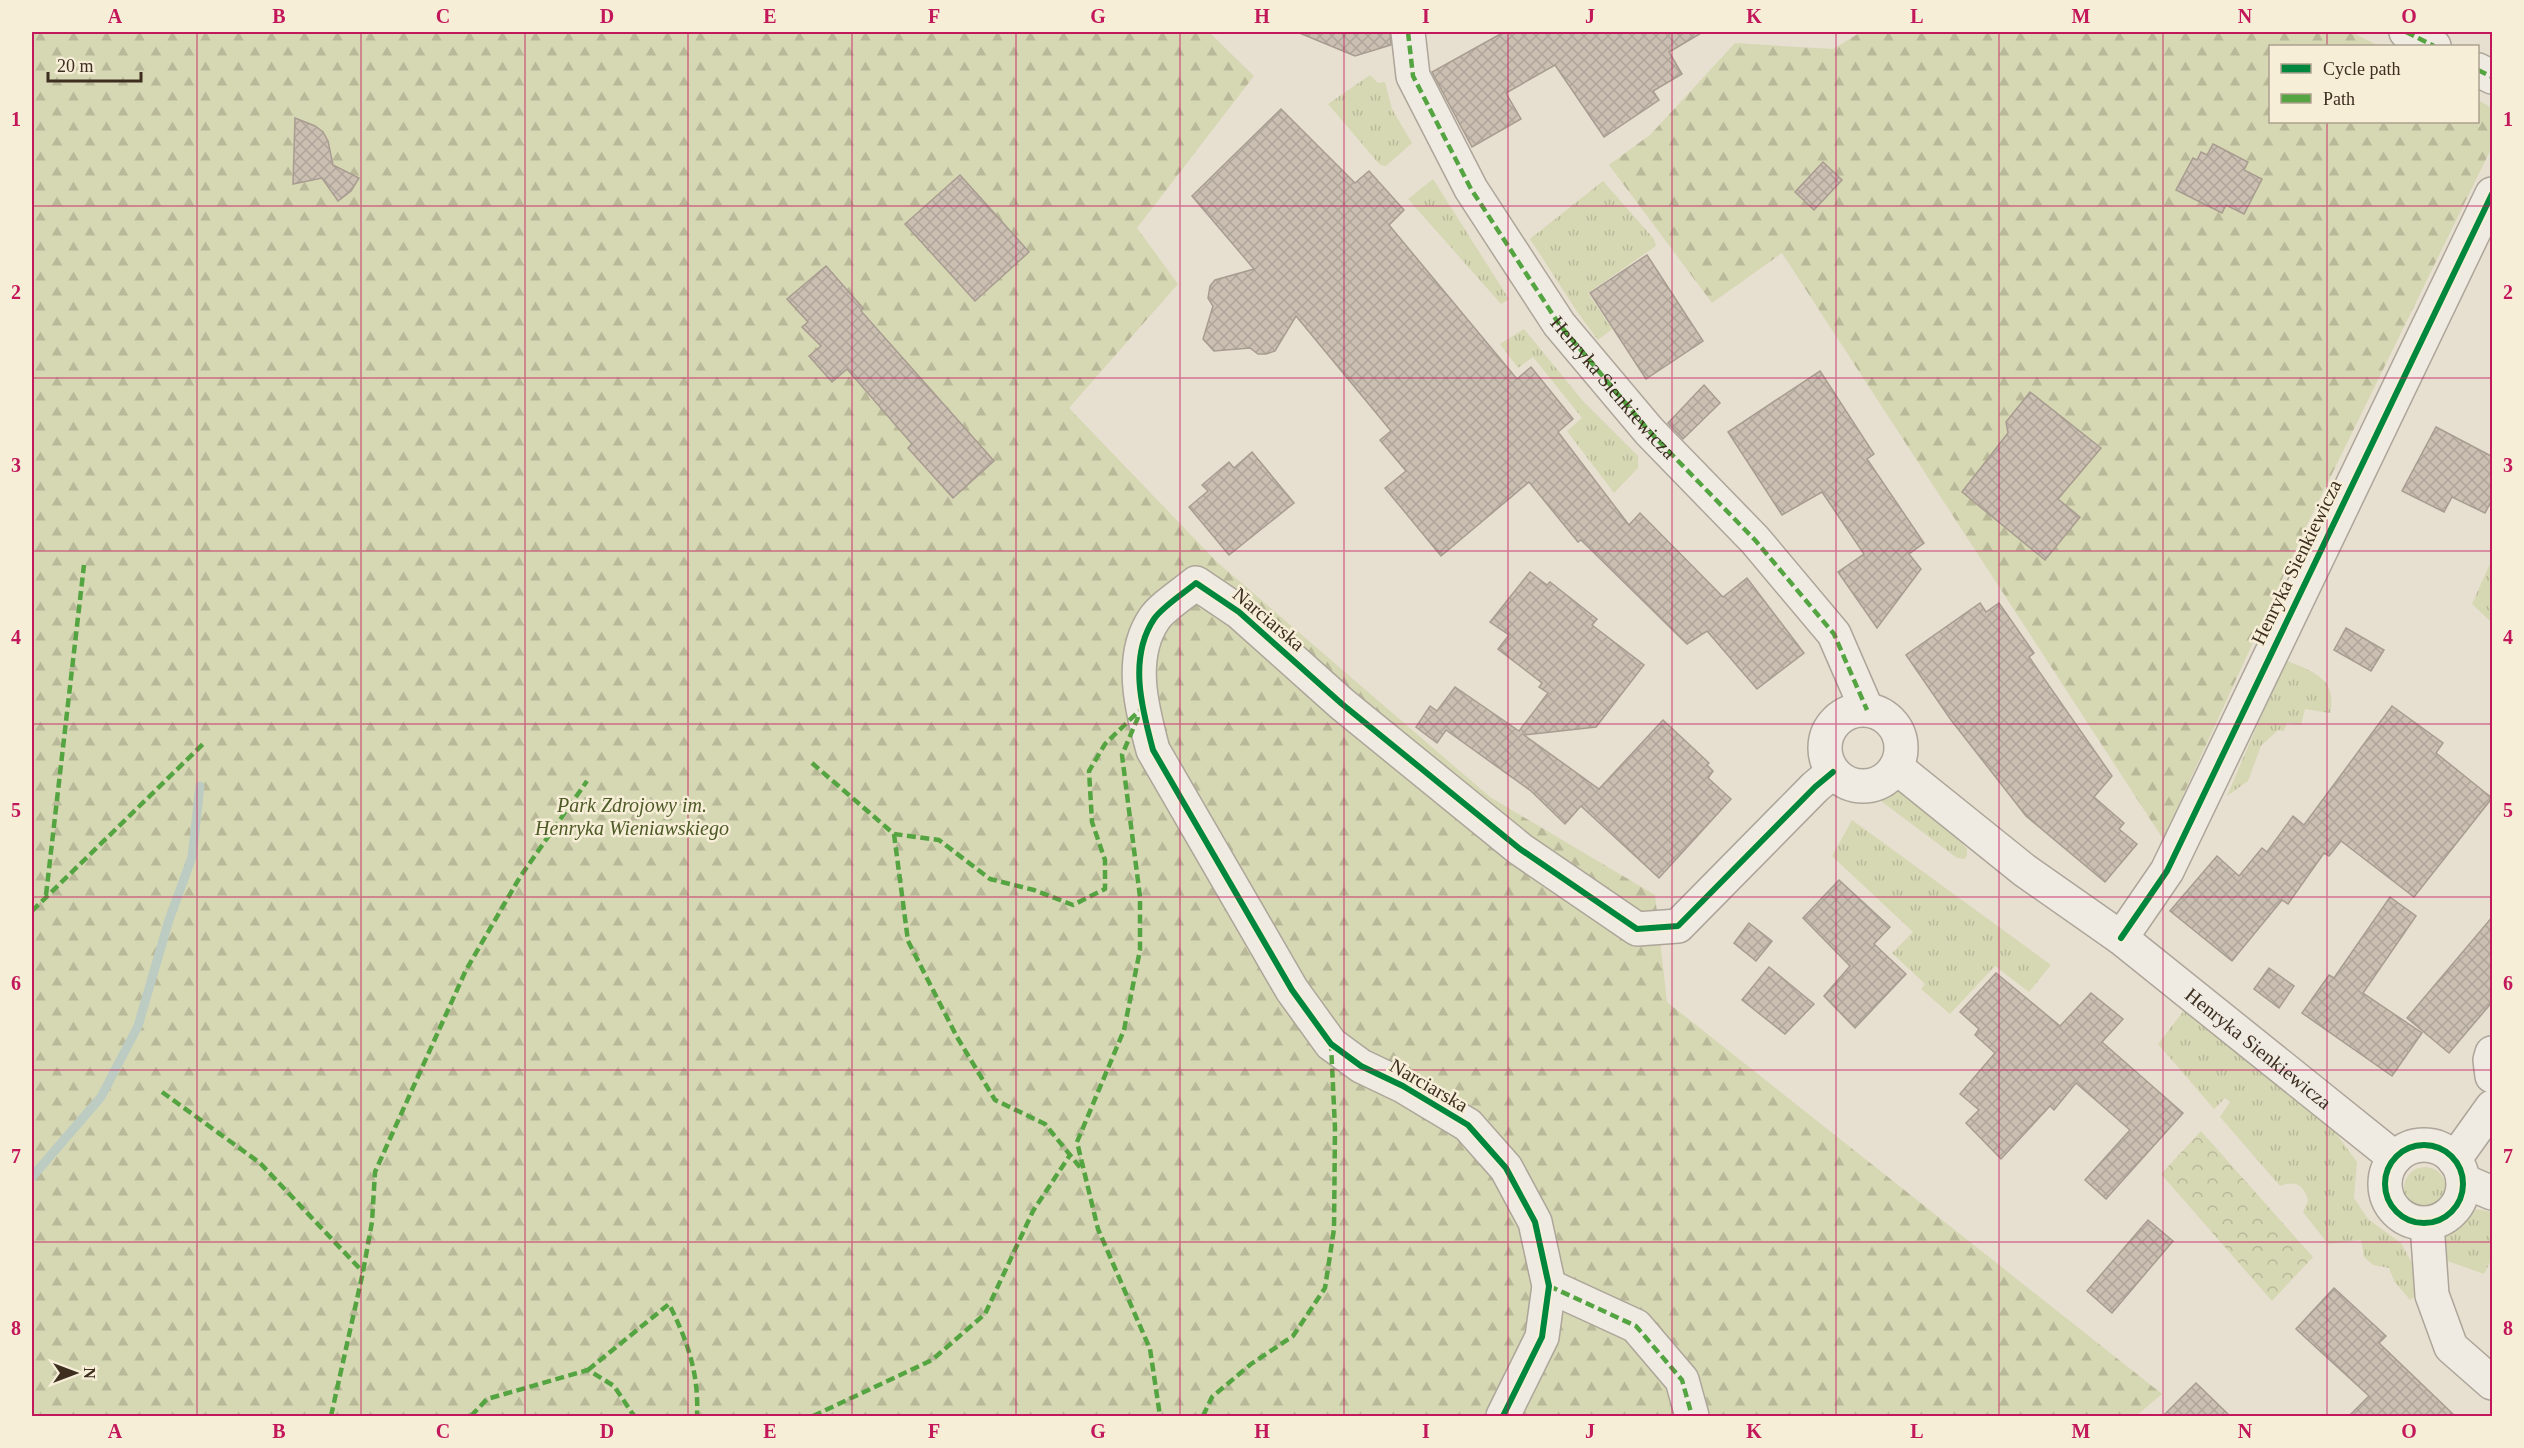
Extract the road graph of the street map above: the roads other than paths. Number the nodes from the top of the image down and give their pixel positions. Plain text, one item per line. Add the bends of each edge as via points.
1 (1408, 32) edge
2 (2406, 32) edge
3 (2432, 45) edge
4 (2479, 71) edge
5 (2493, 78) edge
6 (2493, 194) edge
7 (1867, 710) junction
8 (1896, 767) junction
9 (1833, 772) junction
10 (2121, 938) junction
11 (2493, 1053) edge
12 (2493, 1076) edge
13 (2493, 1107) edge
14 (2395, 1158) junction
15 (2470, 1178) edge
16 (2427, 1224) junction
17 (1549, 1286) junction
18 (2493, 1383) edge
19 (1503, 1416) edge
20 (1692, 1416) edge

1 - 7 street, Henryka Sienkiewicza via 1413,76 1471,189 1558,324 1649,431 1755,540 1834,634
2 - 3 street
4 - 5 street
6 - 10 street, Henryka Sienkiewicza via 2167,871
7 - 8 street via 1893,725 1900,738 1901,753
7 - 9 street via 1852,711 1829,729 1826,758
8 - 9 street via 1873,785 1858,786
8 - 10 street, Henryka Sienkiewicza via 2024,870
9 - 17 street, Narciarska via 1678,926 1637,929 1520,849 1342,704 1239,612 1196,583 1154,619 1142,651 1139,676 1142,708 1153,750 1292,990 1331,1044 1361,1066 1467,1125 1506,1168 1535,1222
10 - 14 street, Henryka Sienkiewicza
11 - 12 street
13 - 15 street
14 - 15 street via 2407,1148 2437,1146 2450,1154
14 - 16 street via 2387,1172 2389,1202 2398,1214
15 - 16 street via 2454,1210 2442,1220
16 - 18 street via 2432,1295 2451,1347
17 - 19 street via 1542,1337
17 - 20 street via 1636,1326 1682,1380

